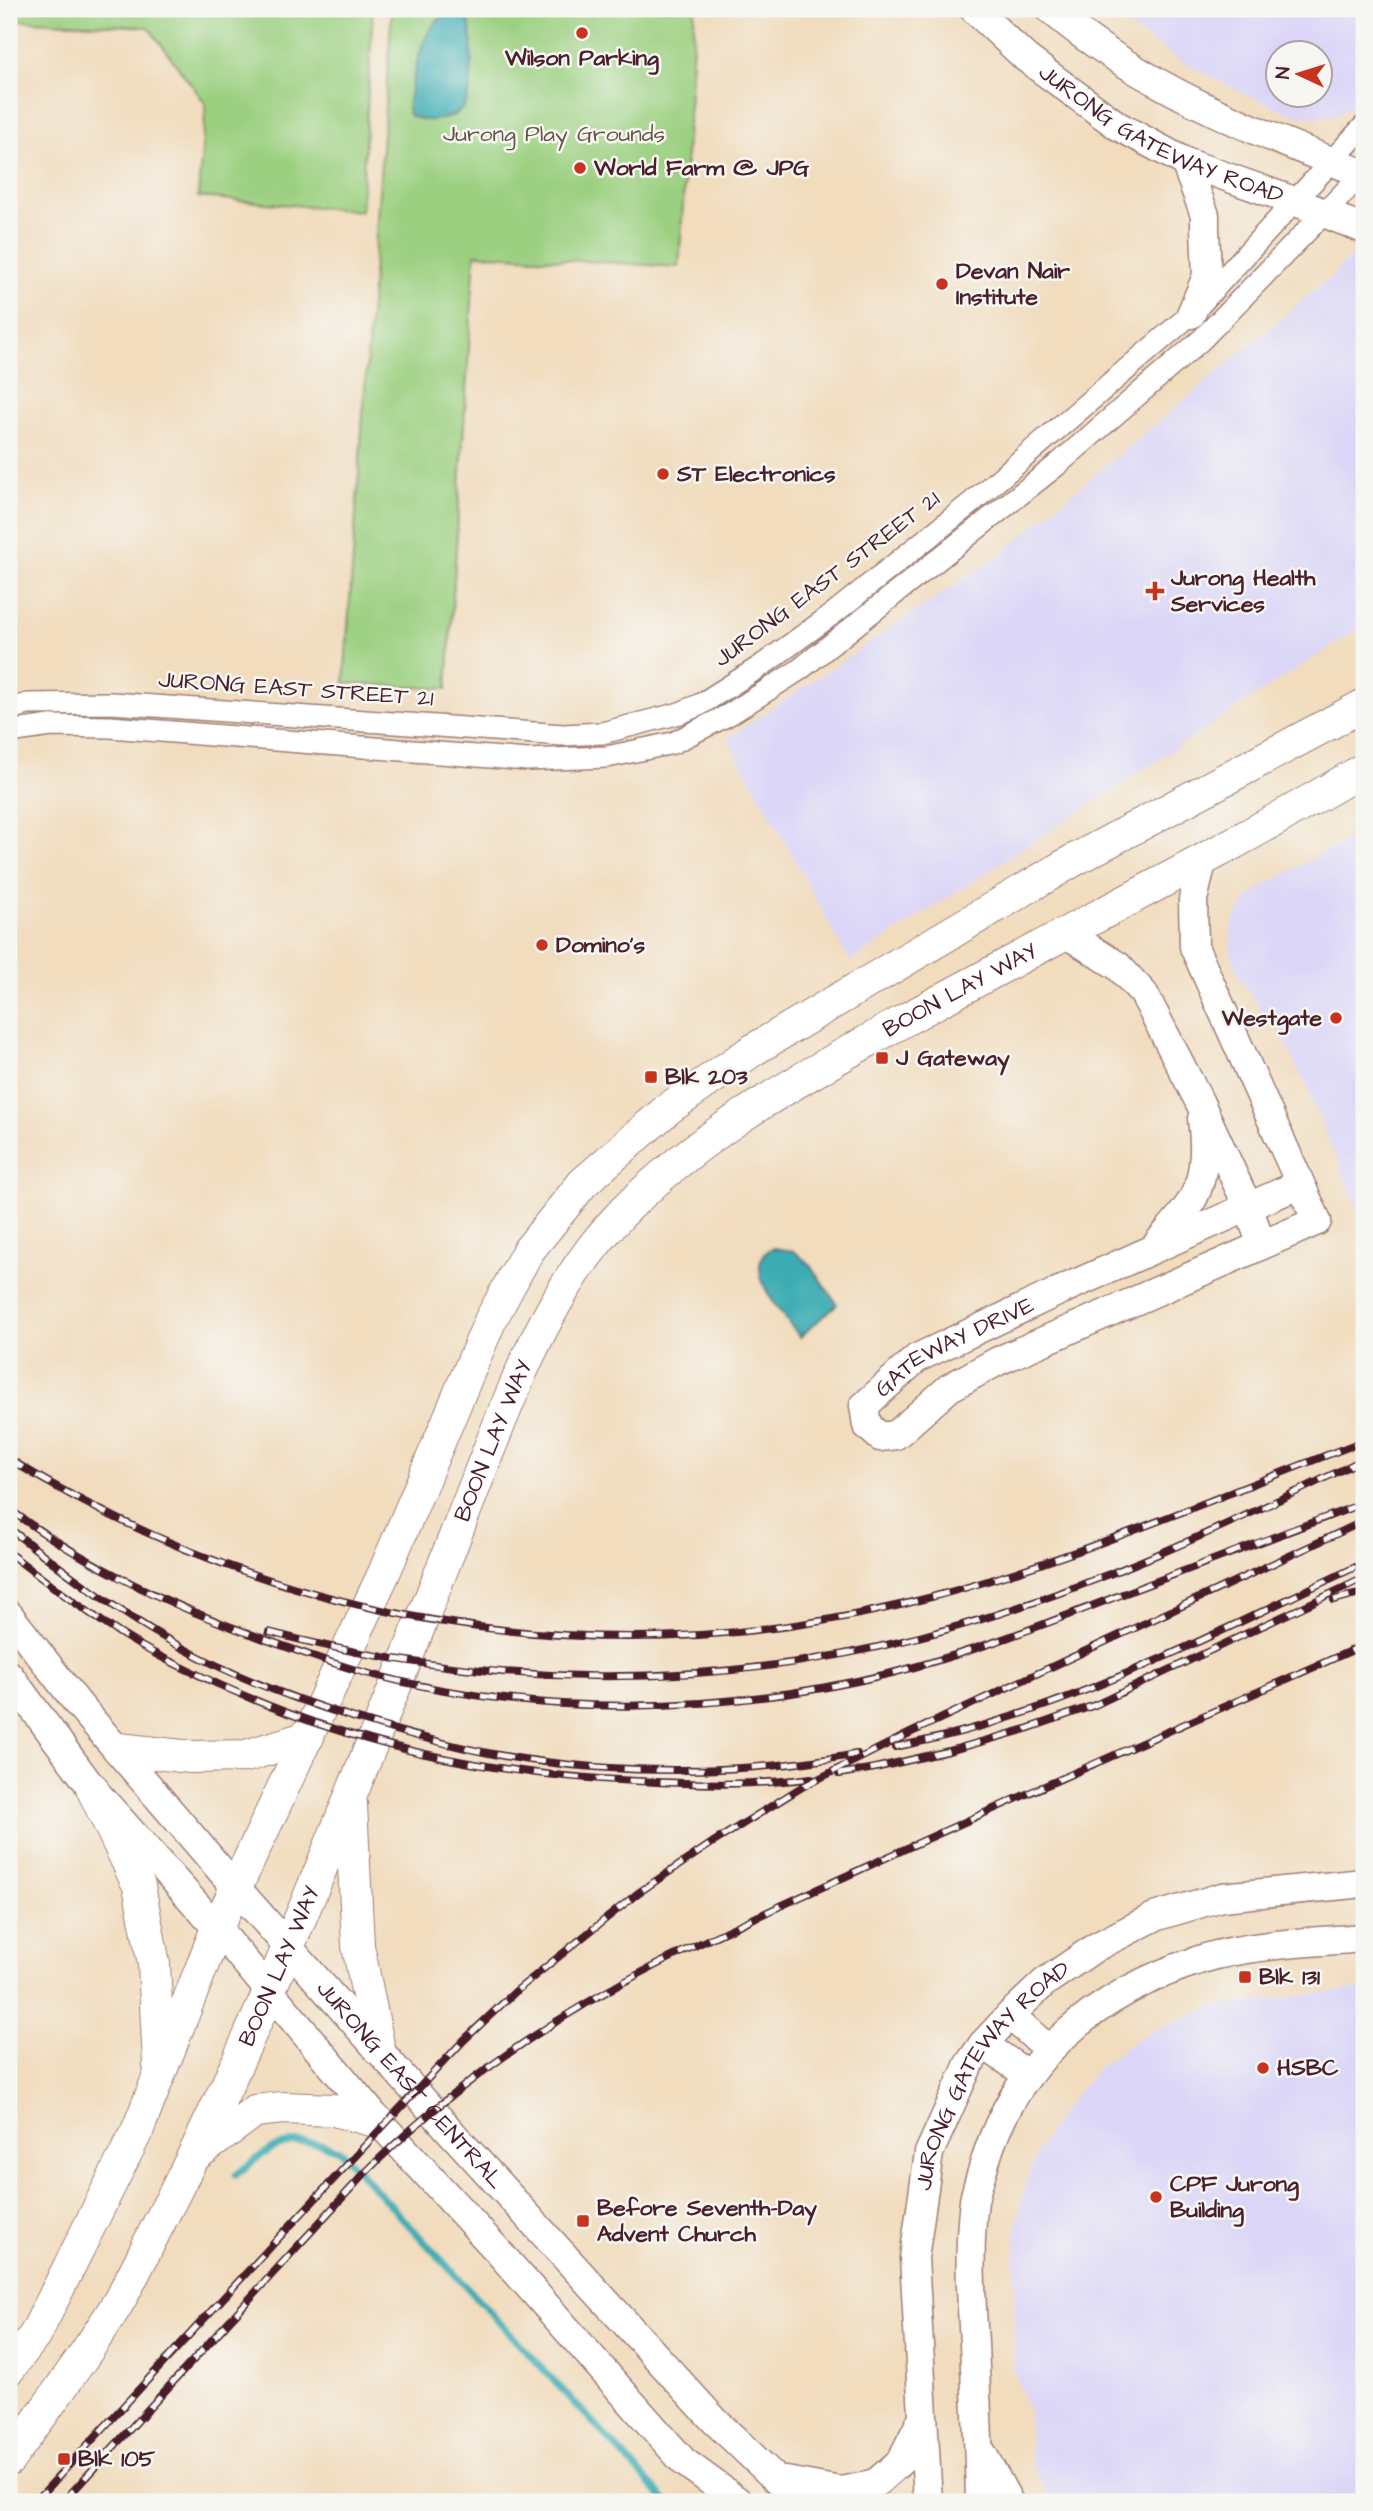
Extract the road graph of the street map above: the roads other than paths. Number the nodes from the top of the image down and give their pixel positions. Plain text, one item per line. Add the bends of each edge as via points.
1 (974, 9) edge
2 (1050, 9) edge
3 (1364, 126) edge
4 (1185, 162) junction
5 (1331, 162) junction
6 (1364, 174) edge
7 (1294, 201) junction
8 (1325, 213) junction
9 (1364, 229) edge
10 (1191, 314) junction
11 (1364, 705) edge
12 (9, 709) edge
13 (9, 732) edge
14 (1364, 769) edge
15 (1202, 862) junction
16 (1065, 933) junction
17 (1200, 1103) junction
18 (1300, 1184) junction
19 (1248, 1207) junction
20 (1262, 1245) junction
21 (1154, 1248) junction
22 (9, 1615) edge
23 (9, 1675) edge
24 (308, 1737) junction
25 (119, 1749) junction
26 (92, 1787) junction
27 (351, 1792) junction
28 (1364, 1883) edge
29 (236, 1888) junction
30 (217, 1928) junction
31 (1364, 1938) edge
32 (289, 1946) junction
33 (269, 1991) junction
34 (1010, 2015) junction
35 (983, 2044) junction
36 (379, 2049) junction
37 (1049, 2050) junction
38 (159, 2073) junction
39 (1028, 2075) junction
40 (379, 2123) junction
41 (192, 2158) junction
42 (9, 2369) edge
43 (922, 2419) junction
44 (979, 2448) junction
45 (9, 2460) edge
46 (775, 2478) junction
47 (739, 2502) edge
48 (808, 2502) edge
49 (928, 2502) edge
50 (980, 2502) edge
51 (1009, 2502) edge

1 - 4 main road, JURONG GATEWAY ROAD via 1026,58 1118,126
2 - 5 main road, JURONG GATEWAY ROAD via 1146,77
3 - 5 street, JURONG EAST STREET 21
4 - 7 main road, JURONG GATEWAY ROAD
4 - 10 main road via 1205,215 1207,276
5 - 6 main road, JURONG GATEWAY ROAD
5 - 7 street, JURONG EAST STREET 21
6 - 8 street
7 - 8 main road, JURONG GATEWAY ROAD
7 - 10 street, JURONG EAST STREET 21
8 - 9 main road, JURONG GATEWAY ROAD
8 - 13 street via 1201,340 1057,465 799,670 739,709 673,743 607,757 527,760 110,727 51,726
10 - 12 street, JURONG EAST STREET 21 via 971,503 834,613 738,681 680,713 602,733 563,735 112,703 28,704
11 - 24 main road via 1074,860 753,1050 669,1108 583,1183 528,1251 489,1321 384,1573
14 - 15 main road, BOON LAY WAY
15 - 16 main road, BOON LAY WAY
15 - 18 main road, GATEWAY DRIVE via 1193,900 1194,947
16 - 17 main road via 1118,966 1144,994
16 - 27 main road, BOON LAY WAY via 792,1083 699,1144 622,1213 568,1282 521,1370
17 - 19 main road
17 - 21 main road via 1205,1143 1202,1173 1191,1203
18 - 19 main road, GATEWAY DRIVE
18 - 20 main road, GATEWAY DRIVE via 1317,1221
19 - 20 main road
19 - 21 main road, GATEWAY DRIVE
20 - 21 main road, GATEWAY DRIVE via 998,1361 949,1388 896,1435 880,1437 867,1425 864,1406 917,1358
22 - 25 main road, JURONG EAST CENTRAL
23 - 26 main road, JURONG EAST CENTRAL
24 - 25 main road via 246,1756 191,1757
24 - 29 main road
25 - 29 main road, JURONG EAST CENTRAL
26 - 30 main road, JURONG EAST CENTRAL
26 - 38 main road via 139,1886 154,1964
27 - 32 main road, BOON LAY WAY
27 - 36 main road via 358,1946
28 - 34 main road, JURONG GATEWAY ROAD via 1222,1897 1154,1917 1096,1947 1045,1982
29 - 30 main road
29 - 32 main road, JURONG EAST CENTRAL
30 - 33 main road, JURONG EAST CENTRAL
30 - 38 main road
31 - 37 main road, JURONG GATEWAY ROAD via 1269,1946 1203,1959 1143,1983 1098,2008
32 - 33 main road, BOON LAY WAY
32 - 36 main road, JURONG EAST CENTRAL
33 - 40 main road, JURONG EAST CENTRAL
33 - 41 main road, BOON LAY WAY
34 - 35 main road, JURONG GATEWAY ROAD
34 - 37 main road
35 - 39 main road
35 - 43 main road, JURONG GATEWAY ROAD via 963,2076 925,2172 914,2258
36 - 46 main road, JURONG EAST CENTRAL via 714,2420
37 - 39 main road, JURONG GATEWAY ROAD
38 - 42 main road via 138,2129 82,2243 35,2335
39 - 44 main road, JURONG GATEWAY ROAD via 991,2140 975,2198 969,2268
40 - 41 main road via 334,2110 256,2112
40 - 47 main road, JURONG EAST CENTRAL via 498,2250 683,2461
41 - 45 main road, BOON LAY WAY via 119,2300
43 - 46 main road via 901,2461 877,2482 841,2491
43 - 49 main road, JURONG GATEWAY ROAD
44 - 50 main road, JURONG GATEWAY ROAD
44 - 51 main road
46 - 48 main road, JURONG EAST CENTRAL

